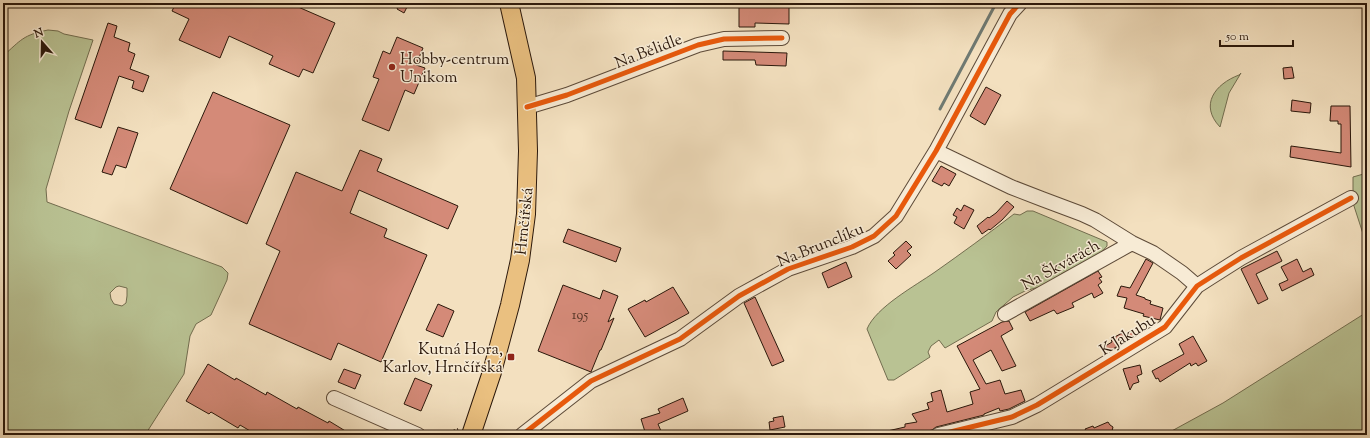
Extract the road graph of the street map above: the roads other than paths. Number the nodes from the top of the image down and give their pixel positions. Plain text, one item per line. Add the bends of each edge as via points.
1 (509, 3) edge
2 (1020, 3) edge
3 (782, 38) dead end
4 (527, 107) junction
5 (936, 151) junction
6 (1351, 198) dead end
7 (1132, 243) junction
8 (1197, 286) junction
9 (1005, 314) dead end
10 (334, 398) dead end
11 (421, 432) edge
12 (465, 432) edge
13 (522, 435) edge
14 (938, 435) edge

1 - 4 main road, Hrnčířská via 526,78
2 - 5 street, Na Brunclíku via 1010,14
3 - 4 street, Na Bělidle via 724,39 698,45 567,95
4 - 12 main road, Hrnčířská via 526,214 520,260 492,372
5 - 7 street via 1011,187 1082,214
5 - 13 street, Na Brunclíku via 896,216 874,236 852,247 788,269 739,296 680,339 591,381
6 - 8 street, K Jakubu via 1241,258
7 - 8 street via 1182,273
7 - 9 street, Na Škvárách
8 - 14 street, K Jakubu via 1165,327 1037,405 1012,417
10 - 11 street

